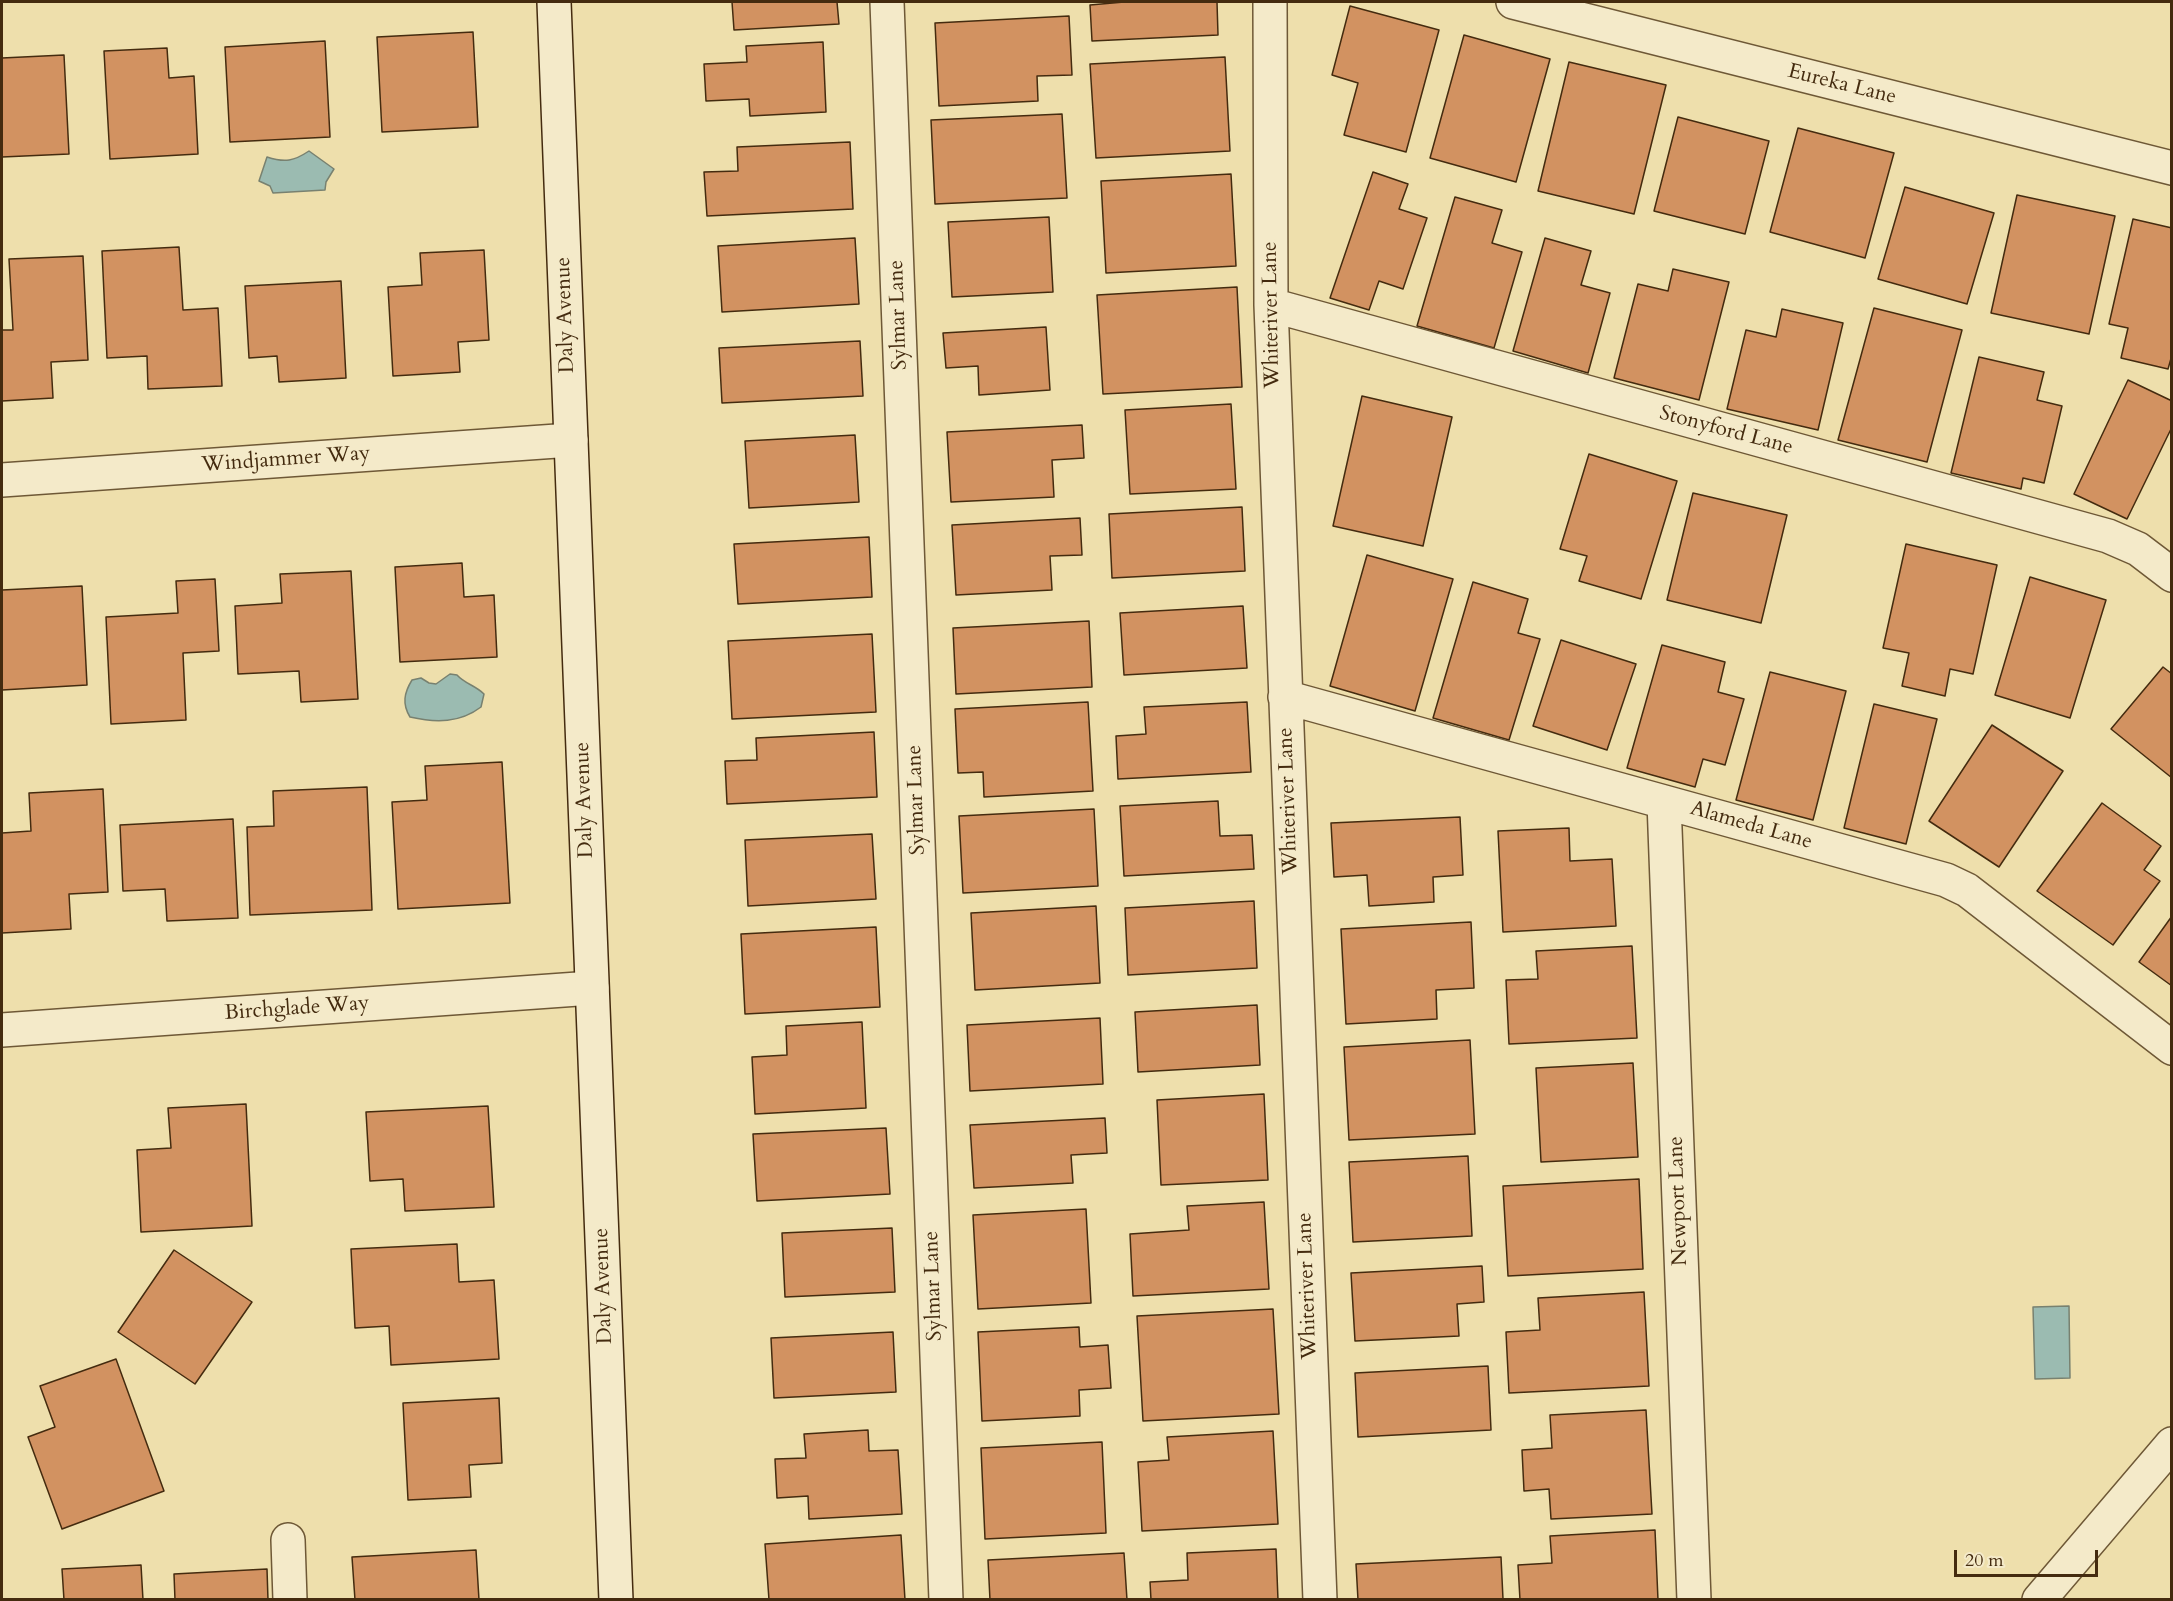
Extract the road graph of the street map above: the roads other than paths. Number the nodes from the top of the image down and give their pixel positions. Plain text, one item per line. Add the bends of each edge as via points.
1 (554, 2) edge
2 (888, 2) edge
3 (1270, 2) edge
4 (1513, 2) edge
5 (2172, 168) edge
6 (1271, 305) junction
7 (571, 440) junction
8 (2, 480) edge
9 (2172, 575) edge
10 (1285, 697) junction
11 (1664, 802) junction
12 (592, 988) junction
13 (2, 1030) edge
14 (2172, 1048) edge
15 (2172, 1444) edge
16 (288, 1540) dead end
17 (290, 1599) edge
18 (616, 1599) edge
19 (946, 1599) edge
20 (1320, 1599) edge
21 (1694, 1599) edge
22 (2039, 1599) edge

1 - 7 street, Daly Avenue
2 - 19 street, Sylmar Lane
3 - 6 street, Whiteriver Lane
4 - 5 street, Eureka Lane
6 - 9 street, Stonyford Lane via 2108,536 2138,549
6 - 10 street, Whiteriver Lane
7 - 8 street, Windjammer Way
7 - 12 street, Daly Avenue
10 - 11 street, Alameda Lane
10 - 20 street, Whiteriver Lane
11 - 14 street, Alameda Lane via 1946,880 1967,890
11 - 21 street, Newport Lane
12 - 13 street, Birchglade Way
12 - 18 street, Daly Avenue
15 - 22 street
16 - 17 street

